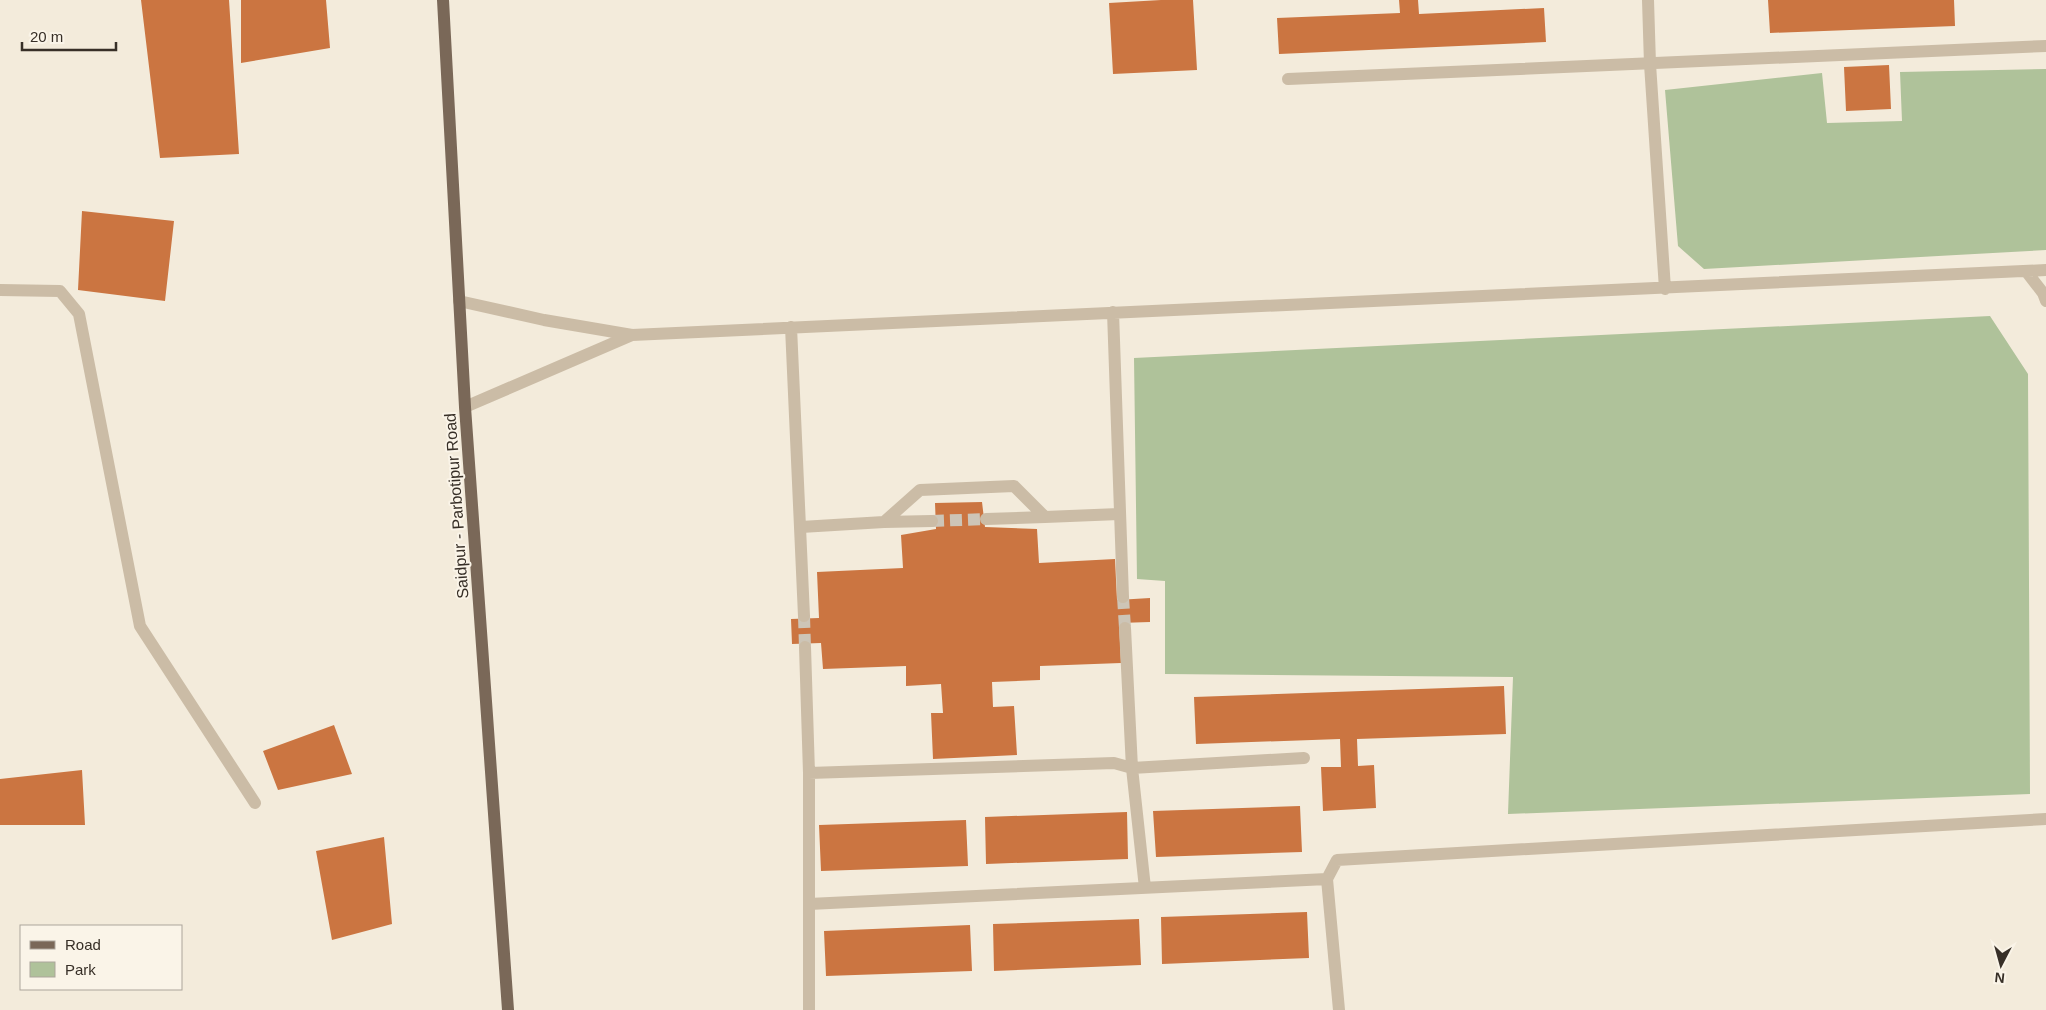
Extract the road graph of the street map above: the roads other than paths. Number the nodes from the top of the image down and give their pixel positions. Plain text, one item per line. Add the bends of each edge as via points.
1 (443, 0) edge
2 (1648, 0) edge
3 (2046, 46) edge
4 (1650, 64) junction
5 (1288, 79) dead end
6 (2046, 270) edge
7 (2026, 271) junction
8 (1665, 289) junction
9 (0, 290) edge
10 (459, 301) junction
11 (2046, 301) edge
12 (1113, 312) junction
13 (791, 328) junction
14 (632, 335) junction
15 (465, 407) junction
16 (1119, 514) junction
17 (1045, 517) junction
18 (986, 519) tunnel mouth
19 (932, 521) tunnel mouth
20 (884, 522) junction
21 (801, 527) junction
22 (1123, 597) tunnel mouth
23 (804, 616) tunnel mouth
24 (1125, 628) tunnel mouth
25 (805, 647) tunnel mouth
26 (1304, 758) dead end
27 (1132, 768) junction
28 (808, 773) junction
29 (255, 803) dead end
30 (2046, 819) edge
31 (1327, 879) junction
32 (1145, 888) junction
33 (809, 904) junction
34 (508, 1010) edge
35 (809, 1010) edge
36 (1339, 1010) edge

1 - 10 main road, Saidpur - Parbotipur Road
2 - 4 street
3 - 4 street
4 - 5 street
4 - 8 street
6 - 7 street
7 - 8 street
7 - 11 street
8 - 12 street
9 - 29 street via 60,291 79,314 140,626
10 - 14 street
10 - 15 main road, Saidpur - Parbotipur Road
12 - 13 street
12 - 16 street
13 - 14 street
13 - 21 street
14 - 15 street
15 - 34 main road, Saidpur - Parbotipur Road
16 - 17 street
16 - 22 street
17 - 18 street
17 - 20 street via 1014,486 920,490
19 - 20 street
20 - 21 street
21 - 23 street
24 - 27 street
25 - 28 street
26 - 27 street
27 - 28 street via 1114,763
27 - 32 street
28 - 33 street
30 - 31 street via 1337,860
31 - 32 street
31 - 36 street
32 - 33 street
33 - 35 street

